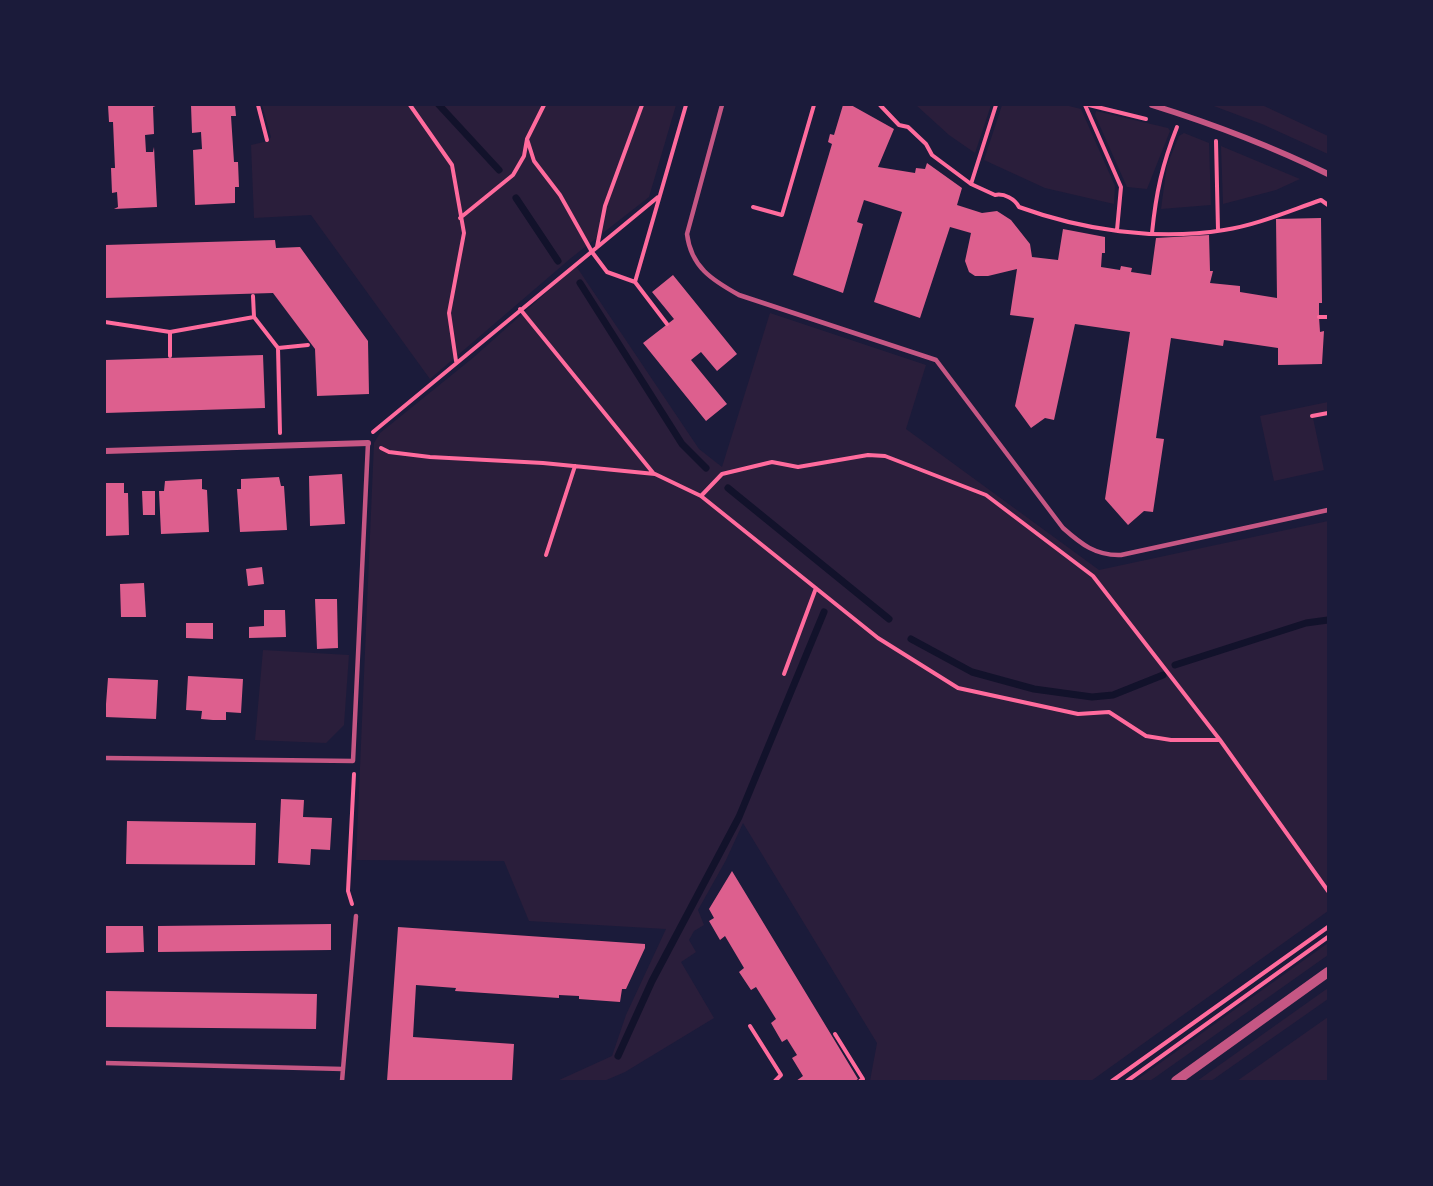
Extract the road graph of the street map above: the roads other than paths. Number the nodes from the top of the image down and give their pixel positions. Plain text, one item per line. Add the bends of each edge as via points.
1 (722, 105) edge
2 (1152, 105) edge
3 (1328, 174) edge
4 (368, 443) joint
5 (105, 451) edge
6 (1328, 510) edge
7 (105, 758) edge
8 (356, 916) road end
9 (1328, 972) edge
10 (105, 1063) edge
11 (343, 1069) junction
12 (342, 1081) edge
13 (1176, 1081) edge

1 - 6 lane via 688,228 689,250 699,267 714,281 740,295 936,360 1063,528 1079,543 1103,556 1121,555
2 - 3 street via 1287,154
4 - 5 street
4 - 7 lane via 353,761
8 - 11 lane
9 - 13 street
10 - 11 lane
11 - 12 lane

